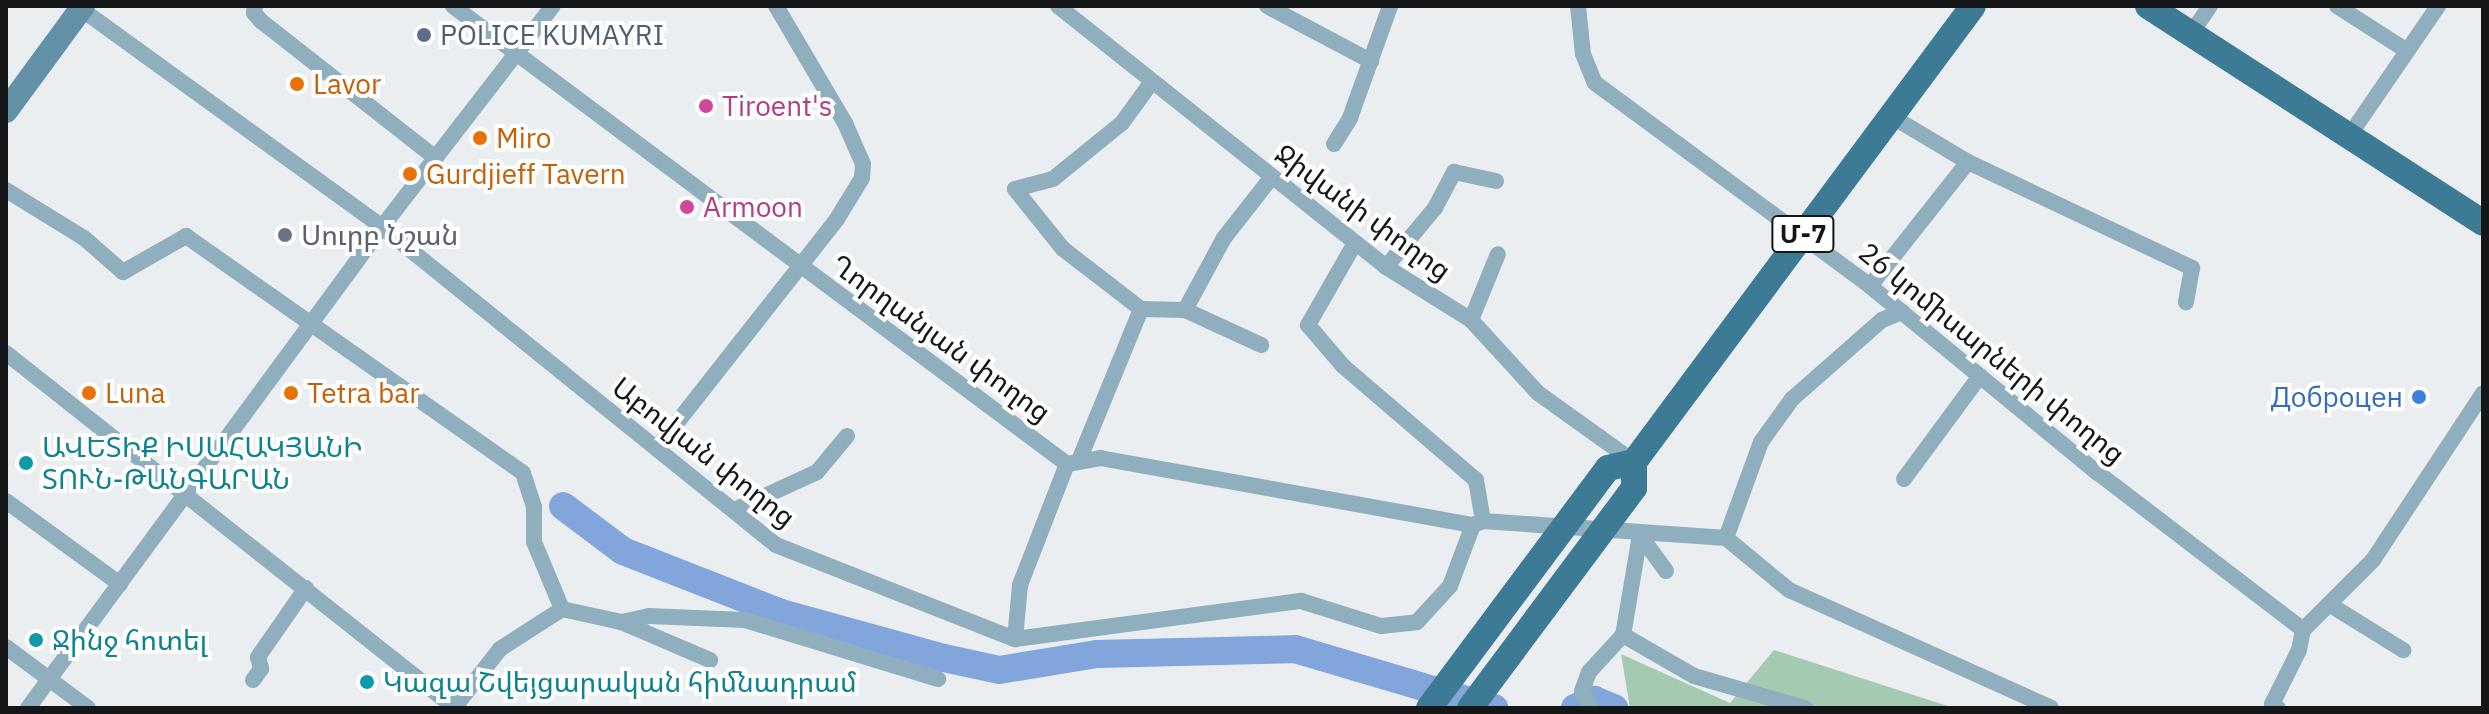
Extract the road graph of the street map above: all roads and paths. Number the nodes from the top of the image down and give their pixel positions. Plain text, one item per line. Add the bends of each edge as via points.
1 (255, 6) edge
2 (453, 6) edge
3 (553, 6) edge
4 (776, 6) edge
5 (1058, 6) edge
6 (1267, 6) edge
7 (1390, 6) edge
8 (1578, 6) edge
9 (1973, 6) edge
10 (2148, 6) edge
11 (2210, 6) edge
12 (2337, 6) edge
13 (2438, 6) edge
14 (80, 7) edge
15 (2191, 34) junction
16 (2407, 51) junction
17 (517, 55) junction
18 (1371, 61) junction
19 (1151, 83) junction
20 (8, 104) edge
21 (1891, 116) junction
22 (2347, 139) junction
23 (1334, 144) dead end
24 (436, 158) junction
25 (1968, 162) junction
26 (1271, 178) junction
27 (1496, 181) dead end
28 (6, 190) edge
29 (2483, 223) edge
30 (382, 227) junction
31 (1802, 235) junction
32 (1355, 243) junction
33 (1498, 254) dead end
34 (797, 265) junction
35 (1386, 267) junction
36 (1870, 286) junction
37 (2186, 302) dead end
38 (1141, 309) junction
39 (1185, 310) junction
40 (1902, 312) junction
41 (1471, 320) junction
42 (311, 323) junction
43 (1261, 345) dead end
44 (6, 353) edge
45 (1980, 376) junction
46 (2483, 393) edge
47 (847, 436) dead end
48 (657, 448) junction
49 (1074, 461) junction
50 (1634, 462) junction
51 (1904, 479) dead end
52 (187, 492) junction
53 (6, 501) edge
54 (734, 510) junction
55 (1478, 523) junction
56 (1640, 535) junction
57 (1726, 538) junction
58 (1666, 571) dead end
59 (120, 584) junction
60 (306, 588) junction
61 (2332, 606) junction
62 (562, 609) junction
63 (621, 622) junction
64 (2303, 630) junction
65 (1623, 635) junction
66 (1015, 639) junction
67 (6, 647) edge
68 (2403, 650) dead end
69 (710, 660) dead end
70 (938, 679) dead end
71 (49, 680) junction
72 (253, 680) dead end
73 (28, 708) edge
74 (88, 708) edge
75 (455, 708) edge
76 (1429, 708) edge
77 (1470, 708) edge
78 (1591, 708) edge
79 (1805, 708) edge
80 (2051, 708) edge
81 (2278, 708) edge

1 - 24 street via 261,21
2 - 17 street, Ղորղանյան փողոց
3 - 17 street
4 - 34 street via 858,149 862,178 845,209
5 - 19 street, Ջիվանի փողոց
6 - 18 street
7 - 18 street
8 - 31 street, 26 կոմիսարների փողոց via 1583,54 1595,83
9 - 21 main road, Մ-7
10 - 15 main road
11 - 15 street
12 - 16 street
13 - 16 street
14 - 20 street
14 - 30 street, Աբովյան փողոց
15 - 22 main road
16 - 22 street
17 - 24 street
17 - 34 street, Ղորղանյան փողոց
18 - 23 street via 1350,118
19 - 26 street, Ջիվանի փողոց
19 - 38 street via 1122,123 1053,179 1015,189 1063,249
21 - 25 street
21 - 31 main road, Մ-7
22 - 29 main road
24 - 30 street
25 - 36 street
25 - 37 street via 2192,268
26 - 32 street, Ջիվանի փողոց
26 - 39 street via 1224,238
27 - 35 street via 1454,172 1435,208
28 - 42 street via 84,238 123,272 186,236
30 - 42 street
30 - 48 street, Աբովյան փողոց via 503,330
31 - 36 street, 26 կոմիսարների փողոց
31 - 50 main road, Մ-7
32 - 35 street, Ջիվանի փողոց
32 - 55 street via 1308,325 1343,366 1476,480
33 - 41 street
34 - 48 street
34 - 49 street, Ղորղանյան փողոց
35 - 41 street, Ջիվանի փողոց
36 - 40 street, 26 կոմիսարների փողոց
38 - 39 street
38 - 49 street
39 - 43 street
40 - 45 street, 26 կոմիսարների փողոց
40 - 57 street via 1882,320 1792,399 1761,442
41 - 50 street, Ջիվանի փողոց via 1538,393
42 - 52 street
42 - 62 street via 523,473 534,507 534,542
44 - 52 street
45 - 51 street
45 - 64 street, 26 կոմիսարների փողոց
46 - 61 street via 2373,560
47 - 54 street via 817,472
48 - 54 street, Աբովյան փողոց
49 - 55 street, Ղորղանյան փողոց
49 - 66 street via 1020,585
50 - 76 main road, Մ-7, bridge via 1608,468
50 - 77 main road, Մ-7, bridge via 1634,488
52 - 59 street
52 - 60 street
53 - 59 street
54 - 66 street, Աբովյան փողոց via 776,545
55 - 56 street
55 - 66 street, Աբովյան փողոց via 1450,586 1417,622 1381,626 1301,601
56 - 57 street
56 - 58 street
56 - 65 street
57 - 80 street via 1789,590
59 - 71 street
60 - 72 street via 258,657 261,669
60 - 75 street
61 - 64 street
61 - 68 street
62 - 63 street
62 - 75 street via 500,649
63 - 69 street
63 - 70 street via 649,616 745,620
64 - 81 street via 2299,650 2272,704
65 - 78 street via 1589,672 1582,691
65 - 79 street via 1694,676
67 - 71 street
71 - 73 street
71 - 74 street

